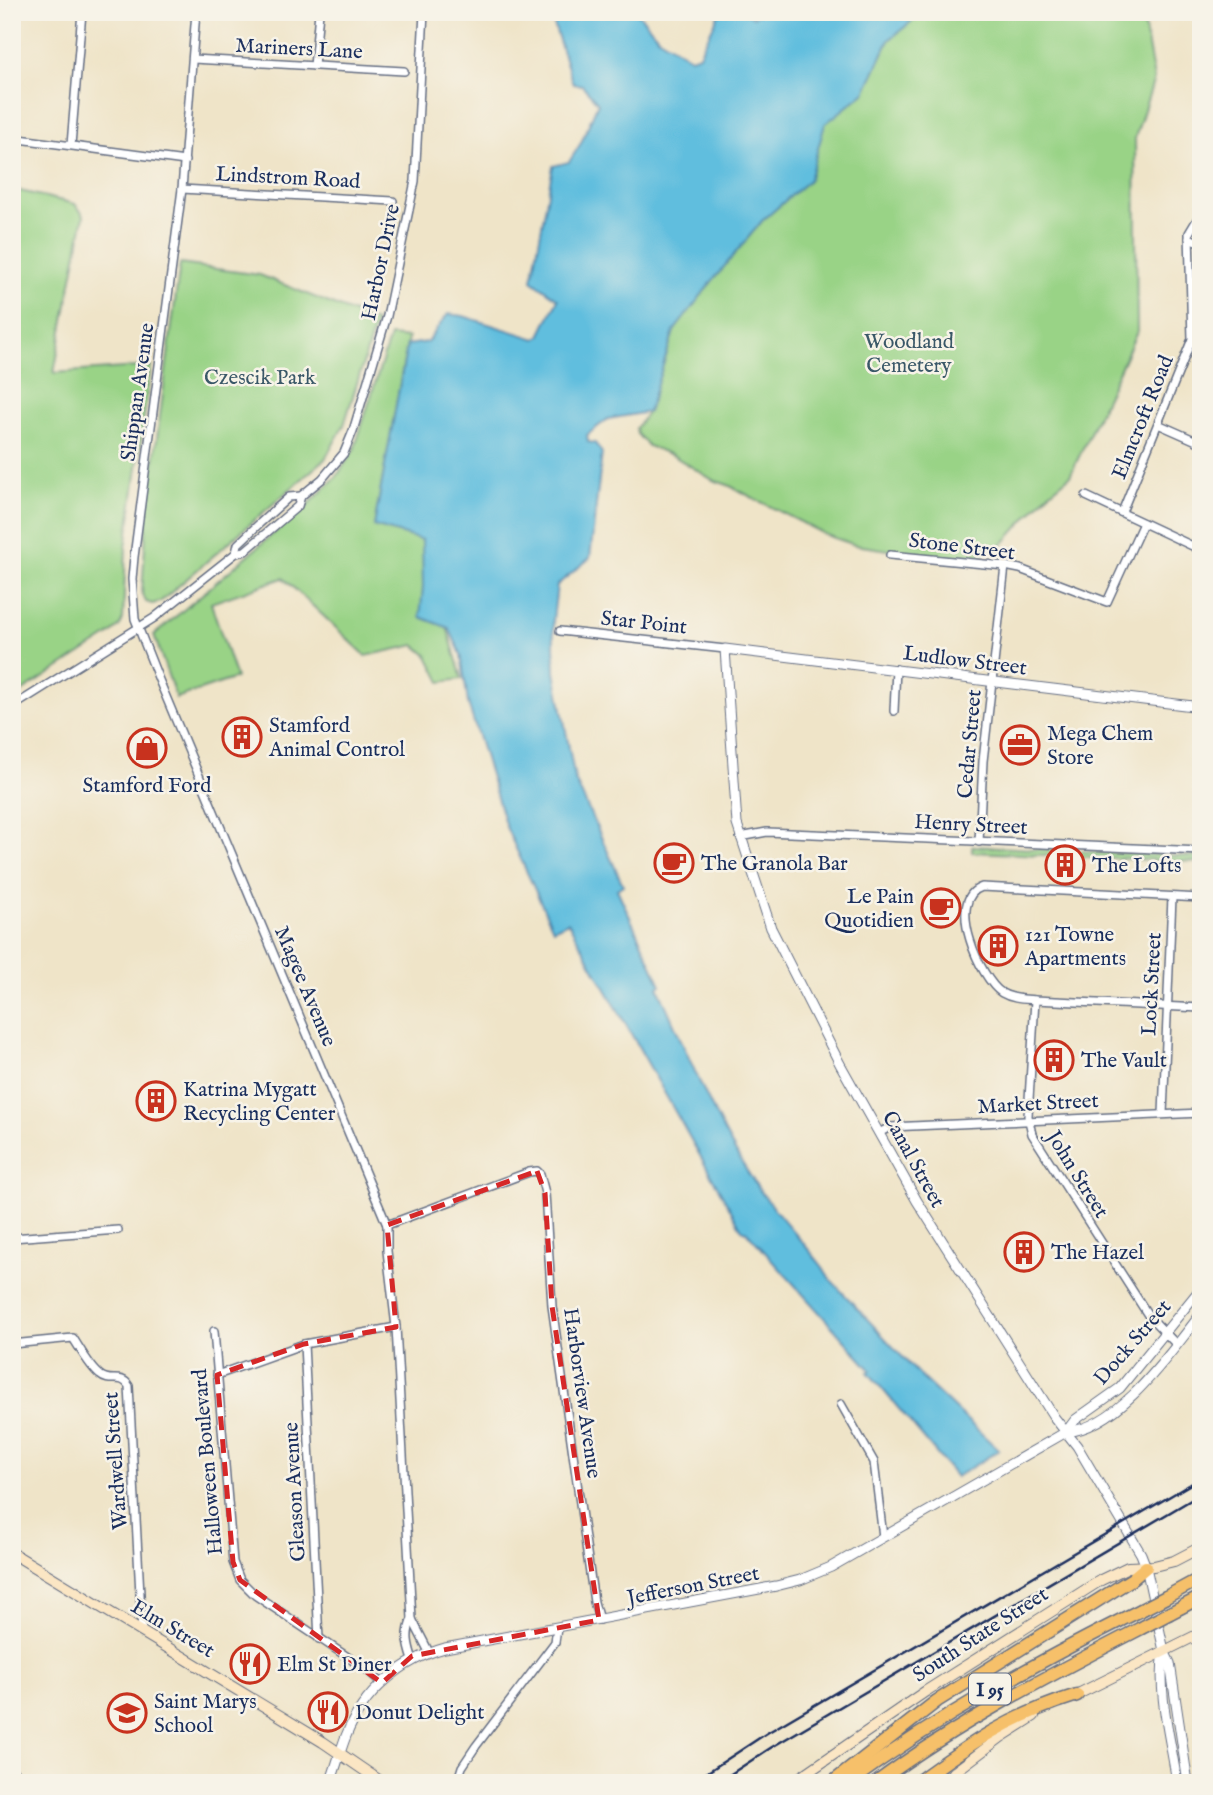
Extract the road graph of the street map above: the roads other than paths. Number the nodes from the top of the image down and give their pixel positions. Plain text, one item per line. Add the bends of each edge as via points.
1 (82, 12) edge
2 (196, 12) edge
3 (319, 12) edge
4 (424, 12) edge
5 (193, 59) junction
6 (314, 66) junction
7 (404, 71) dead end
8 (12, 138) edge
9 (71, 145) junction
10 (185, 161) junction
11 (182, 189) junction
12 (393, 201) dead end
13 (1201, 213) edge
14 (1189, 238) junction
15 (1201, 243) edge
16 (1192, 340) junction
17 (1201, 344) edge
18 (1158, 424) junction
19 (1201, 443) edge
20 (302, 496) junction
21 (1086, 496) dead end
22 (1122, 512) junction
23 (1143, 523) junction
24 (1201, 550) edge
25 (236, 553) junction
26 (890, 555) dead end
27 (1005, 566) junction
28 (138, 629) junction
29 (560, 631) dead end
30 (725, 649) junction
31 (896, 669) junction
32 (992, 682) junction
33 (1201, 707) edge
34 (12, 708) edge
35 (894, 710) dead end
36 (740, 837) junction
37 (979, 842) junction
38 (1201, 851) edge
39 (1172, 897) junction
40 (1201, 898) edge
41 (1035, 1000) junction
42 (1167, 1006) junction
43 (1201, 1008) edge
44 (1201, 1113) edge
45 (1163, 1114) junction
46 (1028, 1120) junction
47 (879, 1133) junction
48 (387, 1225) junction
49 (118, 1230) dead end
50 (12, 1238) edge
51 (1201, 1288) edge
52 (1201, 1314) edge
53 (396, 1327) junction
54 (214, 1331) dead end
55 (1165, 1335) junction
56 (304, 1344) junction
57 (1176, 1344) junction
58 (12, 1345) edge
59 (217, 1375) junction
60 (841, 1404) dead end
61 (1066, 1432) junction
62 (883, 1537) junction
63 (1201, 1546) edge
64 (12, 1553) edge
65 (1146, 1567) junction
66 (1201, 1578) edge
67 (1201, 1597) edge
68 (412, 1619) junction
69 (599, 1620) junction
70 (557, 1628) junction
71 (142, 1632) junction
72 (1201, 1633) edge
73 (319, 1639) junction
74 (1164, 1651) junction
75 (429, 1652) junction
76 (413, 1660) junction
77 (382, 1683) junction
78 (1077, 1695) junction
79 (341, 1754) junction
80 (12, 1771) edge
81 (33, 1783) edge
82 (330, 1783) edge
83 (383, 1783) edge
84 (457, 1783) edge
85 (792, 1783) edge
86 (832, 1783) edge
87 (848, 1783) edge
88 (876, 1783) edge
89 (916, 1783) edge
90 (940, 1783) edge
91 (1177, 1783) edge
92 (1188, 1783) edge

1 - 9 street
2 - 5 street, Shippan Avenue
3 - 6 street
4 - 20 street, Harbor Drive via 415,181 387,316 344,453
5 - 6 street, Mariners Lane
5 - 10 street, Shippan Avenue
6 - 7 street, Mariners Lane
8 - 9 street
9 - 10 street
10 - 11 street, Shippan Avenue
11 - 12 street, Lindstrom Road
11 - 28 street, Shippan Avenue via 134,557 133,610
13 - 14 street, Elmcroft Road via 1190,227
14 - 15 street
14 - 16 street, Elmcroft Road
16 - 17 street
16 - 18 street, Elmcroft Road
18 - 19 street
18 - 22 street, Elmcroft Road
20 - 25 street, Harbor Drive via 298,506
20 - 25 street, Harbor Drive via 289,497 238,544
21 - 22 street
22 - 23 street
23 - 24 street
23 - 27 street, Stone Street via 1107,602
25 - 28 street, Harbor Drive
26 - 27 street, Stone Street
27 - 32 street, Cedar Street
28 - 34 street
28 - 48 street, Magee Avenue
29 - 30 street, Star Point
30 - 31 street, Ludlow Street
30 - 36 street, Canal Street
31 - 32 street, Ludlow Street
31 - 35 street
32 - 33 street, Ludlow Street
32 - 37 street, Cedar Street
36 - 37 street, Henry Street via 767,832
36 - 47 street, Canal Street via 779,945
37 - 38 street, Henry Street
39 - 40 street
39 - 41 street via 975,889 967,902 970,944 1002,993
39 - 42 street, Lock Street
41 - 42 street
41 - 46 street
42 - 43 street
42 - 45 street, Lock Street
44 - 45 street, Market Street
45 - 46 street, Market Street
46 - 47 street, Market Street via 890,1127
46 - 55 street, John Street via 1034,1139
47 - 61 street, Canal Street via 921,1208
48 - 53 street, Magee Avenue
48 - 69 street, Harborview Avenue via 537,1171 540,1174 552,1306
49 - 50 street
51 - 55 street, Dock Street
52 - 57 street, Dock Street
53 - 56 street
53 - 68 street, Magee Avenue
54 - 59 street, Halloween Boulevard
55 - 57 street, John Street
55 - 61 street, Dock Street via 1114,1394 1075,1420
56 - 59 street
56 - 73 street, Gleason Avenue
57 - 61 street, Dock Street via 1122,1406 1086,1428
58 - 71 street, Wardwell Street via 73,1339 100,1376 126,1380 129,1386
59 - 73 street, Halloween Boulevard via 234,1568 254,1595
60 - 62 street via 874,1462
61 - 62 street, Jefferson Street
61 - 65 street, Canal Street via 1127,1528
62 - 69 street, Jefferson Street via 800,1580
63 - 65 main road, South State Street via 1174,1561
64 - 71 main road, Elm Street
65 - 74 street, Canal Street
65 - 85 main road, South State Street via 1128,1567 1101,1580
65 - 86 highway via 928,1707
66 - 87 highway, I 95, bridge via 992,1688
67 - 88 highway, I 95, bridge via 995,1705
68 - 75 street, Magee Avenue
68 - 76 street, Magee Avenue via 407,1634
69 - 70 street, Jefferson Street
70 - 75 street, Jefferson Street
70 - 84 street via 555,1642 476,1746
71 - 79 main road, Elm Street
72 - 74 main road
73 - 77 street, Halloween Boulevard
74 - 78 main road
74 - 91 street via 1160,1672 1163,1703
74 - 92 street via 1170,1663
75 - 76 street, Jefferson Street
76 - 77 street, Jefferson Street
77 - 79 street, Jefferson Street via 355,1718
78 - 89 highway via 1029,1711 988,1732
78 - 90 main road via 1020,1724
79 - 82 street, Jefferson Street
79 - 83 main road, Elm Street
80 - 81 street

